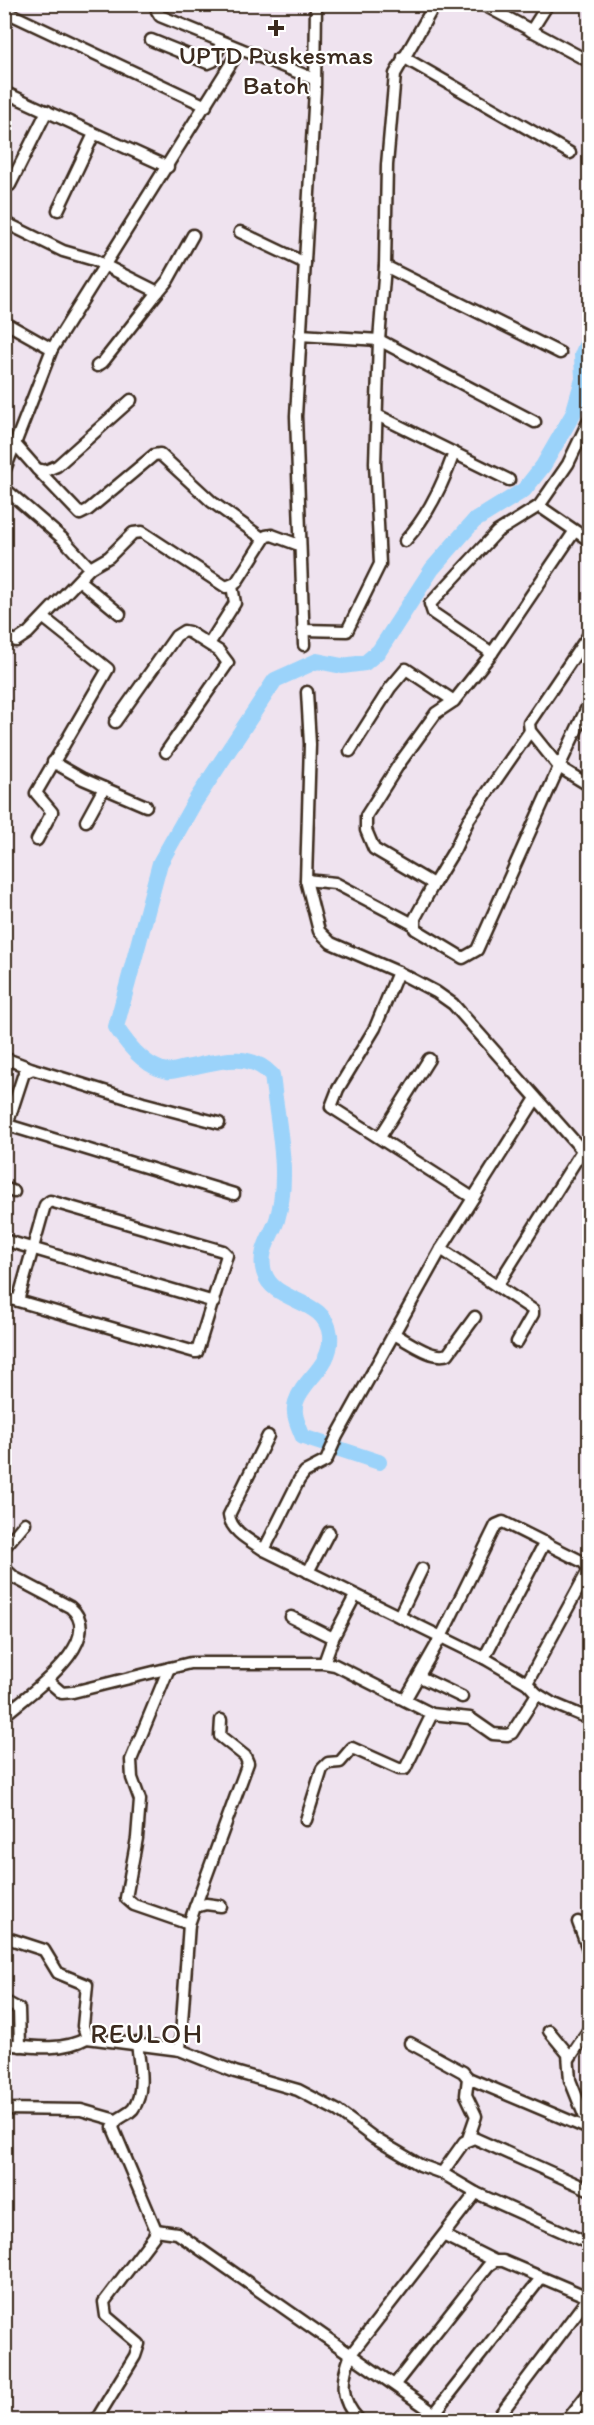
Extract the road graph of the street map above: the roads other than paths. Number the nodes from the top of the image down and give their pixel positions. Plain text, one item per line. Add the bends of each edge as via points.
1 (159, 4) edge
2 (316, 4) edge
3 (435, 4) edge
4 (482, 4) edge
5 (548, 4) edge
6 (4, 11) edge
7 (531, 31) junction
8 (151, 40) dead end
9 (222, 42) junction
10 (240, 49) junction
11 (403, 57) junction
12 (590, 62) edge
13 (314, 79) junction
14 (4, 92) edge
15 (206, 106) junction
16 (46, 111) junction
17 (94, 134) junction
18 (570, 153) dead end
19 (168, 167) junction
20 (10, 185) dead end
21 (58, 210) dead end
22 (4, 222) edge
23 (240, 232) dead end
24 (193, 235) dead end
25 (305, 262) junction
26 (103, 265) junction
27 (385, 266) junction
28 (158, 292) junction
29 (4, 322) edge
30 (300, 335) junction
31 (379, 340) junction
32 (52, 349) junction
33 (560, 353) dead end
34 (97, 366) dead end
35 (131, 400) dead end
36 (377, 415) junction
37 (590, 418) edge
38 (535, 422) dead end
39 (15, 444) junction
40 (454, 453) junction
41 (37, 470) junction
42 (4, 472) edge
43 (509, 480) dead end
44 (4, 488) edge
45 (539, 506) junction
46 (574, 532) junction
47 (262, 538) junction
48 (405, 541) dead end
49 (590, 541) edge
50 (299, 545) junction
51 (90, 568) junction
52 (80, 581) junction
53 (232, 586) junction
54 (120, 614) dead end
55 (44, 618) junction
56 (303, 630) junction
57 (590, 633) edge
58 (4, 636) edge
59 (209, 644) junction
60 (304, 645) dead end
61 (492, 653) junction
62 (307, 693) dead end
63 (454, 701) junction
64 (590, 701) edge
65 (115, 722) dead end
66 (530, 731) junction
67 (350, 751) dead end
68 (166, 752) dead end
69 (53, 762) junction
70 (559, 767) junction
71 (590, 786) edge
72 (104, 788) junction
73 (146, 806) dead end
74 (86, 821) dead end
75 (37, 840) dead end
76 (306, 880) junction
77 (432, 887) junction
78 (413, 924) junction
79 (398, 972) junction
80 (4, 1058) edge
81 (429, 1059) dead end
82 (33, 1069) junction
83 (535, 1100) junction
84 (219, 1123) dead end
85 (6, 1125) edge
86 (380, 1137) junction
87 (590, 1138) edge
88 (586, 1155) edge
89 (234, 1194) dead end
90 (473, 1198) junction
91 (4, 1240) edge
92 (441, 1249) junction
93 (32, 1250) junction
94 (497, 1286) junction
95 (4, 1297) edge
96 (18, 1302) junction
97 (214, 1302) junction
98 (475, 1317) dead end
99 (394, 1334) junction
100 (516, 1342) dead end
101 (268, 1436) dead end
102 (25, 1523) dead end
103 (329, 1532) dead end
104 (545, 1542) junction
105 (4, 1548) edge
106 (264, 1550) junction
107 (4, 1568) edge
108 (422, 1569) dead end
109 (308, 1572) junction
110 (356, 1596) junction
111 (399, 1616) junction
112 (291, 1617) dead end
113 (441, 1637) junction
114 (333, 1638) junction
115 (484, 1658) junction
116 (324, 1663) junction
117 (169, 1668) junction
118 (420, 1677) junction
119 (46, 1680) junction
120 (527, 1683) junction
121 (537, 1694) junction
122 (462, 1697) dead end
123 (405, 1700) junction
124 (432, 1714) junction
125 (4, 1716) edge
126 (590, 1719) edge
127 (221, 1720) dead end
128 (306, 1820) dead end
129 (221, 1906) dead end
130 (195, 1907) junction
131 (578, 1922) dead end
132 (189, 1924) junction
133 (4, 1937) edge
134 (590, 1955) edge
135 (4, 2001) edge
136 (590, 2028) edge
137 (549, 2031) dead end
138 (87, 2038) junction
139 (137, 2043) junction
140 (410, 2043) dead end
141 (4, 2044) edge
142 (20, 2046) junction
143 (180, 2050) junction
144 (569, 2059) junction
145 (468, 2078) junction
146 (4, 2109) edge
147 (116, 2120) junction
148 (589, 2129) edge
149 (468, 2139) junction
150 (442, 2173) junction
151 (590, 2190) edge
152 (476, 2193) junction
153 (156, 2230) junction
154 (445, 2236) junction
155 (590, 2244) edge
156 (495, 2261) junction
157 (541, 2278) junction
158 (589, 2298) edge
159 (351, 2354) junction
160 (395, 2384) junction
161 (590, 2391) edge
162 (432, 2412) junction
163 (96, 2421) edge
164 (359, 2421) edge
165 (423, 2421) edge
166 (444, 2421) edge
167 (496, 2421) edge
168 (567, 2421) edge

1 - 9 street via 156,11 160,16
2 - 13 street
3 - 11 street
4 - 7 street
5 - 7 street
6 - 15 street
7 - 12 street
8 - 9 street via 208,63 213,61
9 - 10 street
10 - 13 street
10 - 15 street
11 - 18 street
11 - 27 street via 395,74 387,165
13 - 25 street
14 - 16 street
15 - 19 street
16 - 17 street
16 - 20 street
17 - 19 street
17 - 21 street
19 - 26 street
22 - 26 street via 63,251
23 - 25 street
24 - 28 street
25 - 30 street
26 - 28 street
26 - 32 street
27 - 31 street
27 - 33 street
28 - 34 street
29 - 32 street
30 - 31 street
30 - 50 street via 296,416
31 - 36 street
31 - 38 street
32 - 39 street
35 - 41 street via 57,466
36 - 40 street
36 - 56 street via 380,564 347,632
37 - 45 street via 568,464
39 - 41 street
39 - 42 street
40 - 43 street
40 - 48 street via 445,478
41 - 47 street via 80,514 160,454 212,502
44 - 51 street
45 - 46 street
45 - 61 street via 497,532 430,604 433,613
46 - 49 street
46 - 61 street
47 - 50 street via 269,535
47 - 53 street
50 - 56 street
51 - 52 street
51 - 53 street via 138,531 222,584
52 - 54 street
52 - 55 street
53 - 59 street via 235,603
55 - 58 street via 16,641
55 - 69 street via 108,669
56 - 60 street
57 - 66 street via 529,723
59 - 65 street via 189,632 179,632
59 - 68 street via 228,663
61 - 63 street
62 - 76 street via 310,744
63 - 67 street via 406,669
63 - 77 street via 436,713 366,816 366,830 374,849 425,877
64 - 70 street
66 - 70 street
66 - 77 street via 469,819
69 - 72 street
69 - 75 street via 36,793 52,812
70 - 71 street
70 - 78 street via 474,953 463,958 418,933
72 - 73 street
72 - 74 street
76 - 78 street via 335,883
76 - 79 street via 319,931 326,939
77 - 78 street
79 - 83 street via 453,1004
79 - 86 street via 375,1028 331,1102 336,1111
80 - 82 street
81 - 86 street
82 - 84 street
82 - 85 street via 24,1073
83 - 88 street
83 - 90 street
85 - 89 street
86 - 90 street
87 - 88 street
88 - 94 street
90 - 92 street
91 - 93 street
92 - 94 street
92 - 99 street
93 - 96 street
93 - 97 street
93 - 97 street via 46,1202 55,1202 225,1253 227,1261
94 - 100 street via 534,1312
95 - 96 street
96 - 97 street via 195,1352 201,1346
98 - 99 street via 444,1356
99 - 106 street via 329,1457 305,1472
101 - 106 street via 230,1515 230,1523 238,1532
102 - 105 street
103 - 109 street
104 - 113 street via 499,1522
104 - 115 street
104 - 120 street via 589,1569
106 - 109 street
107 - 119 street via 76,1612 78,1641 69,1658
108 - 111 street
109 - 110 street
110 - 111 street
110 - 114 street
111 - 113 street
112 - 114 street
113 - 115 street
113 - 118 street
114 - 116 street
115 - 120 street
116 - 117 street via 190,1663
116 - 123 street
117 - 119 street via 62,1693
117 - 132 street via 131,1760 140,1800 126,1898 134,1905
118 - 122 street
118 - 123 street
119 - 125 street
120 - 121 street
121 - 124 street via 507,1736 493,1734 470,1718
121 - 126 street
123 - 124 street
124 - 128 street via 405,1769 352,1748 340,1762 328,1763 322,1769
127 - 130 street via 220,1736 248,1763
129 - 130 street
130 - 132 street
131 - 134 street
132 - 143 street
133 - 138 street via 44,1950 58,1973 87,1985 83,2026
135 - 142 street via 19,2009
136 - 144 street
137 - 144 street
138 - 139 street
138 - 142 street via 56,2047
139 - 143 street
139 - 147 street via 137,2102
140 - 145 street
141 - 142 street
143 - 150 street via 235,2072 298,2090 338,2111 374,2138
144 - 148 street via 570,2080
145 - 148 street
145 - 149 street via 466,2095 476,2116
146 - 147 street via 81,2110
147 - 153 street via 113,2128
149 - 150 street
149 - 151 street
150 - 152 street
152 - 154 street
152 - 155 street
153 - 159 street via 177,2233
153 - 163 street via 104,2302 106,2316 138,2344 135,2356
154 - 156 street
154 - 159 street
156 - 157 street
156 - 160 street
157 - 158 street
157 - 162 street
158 - 167 street
159 - 160 street
159 - 164 street via 342,2387 347,2404
160 - 162 street
161 - 168 street
162 - 165 street
162 - 166 street

